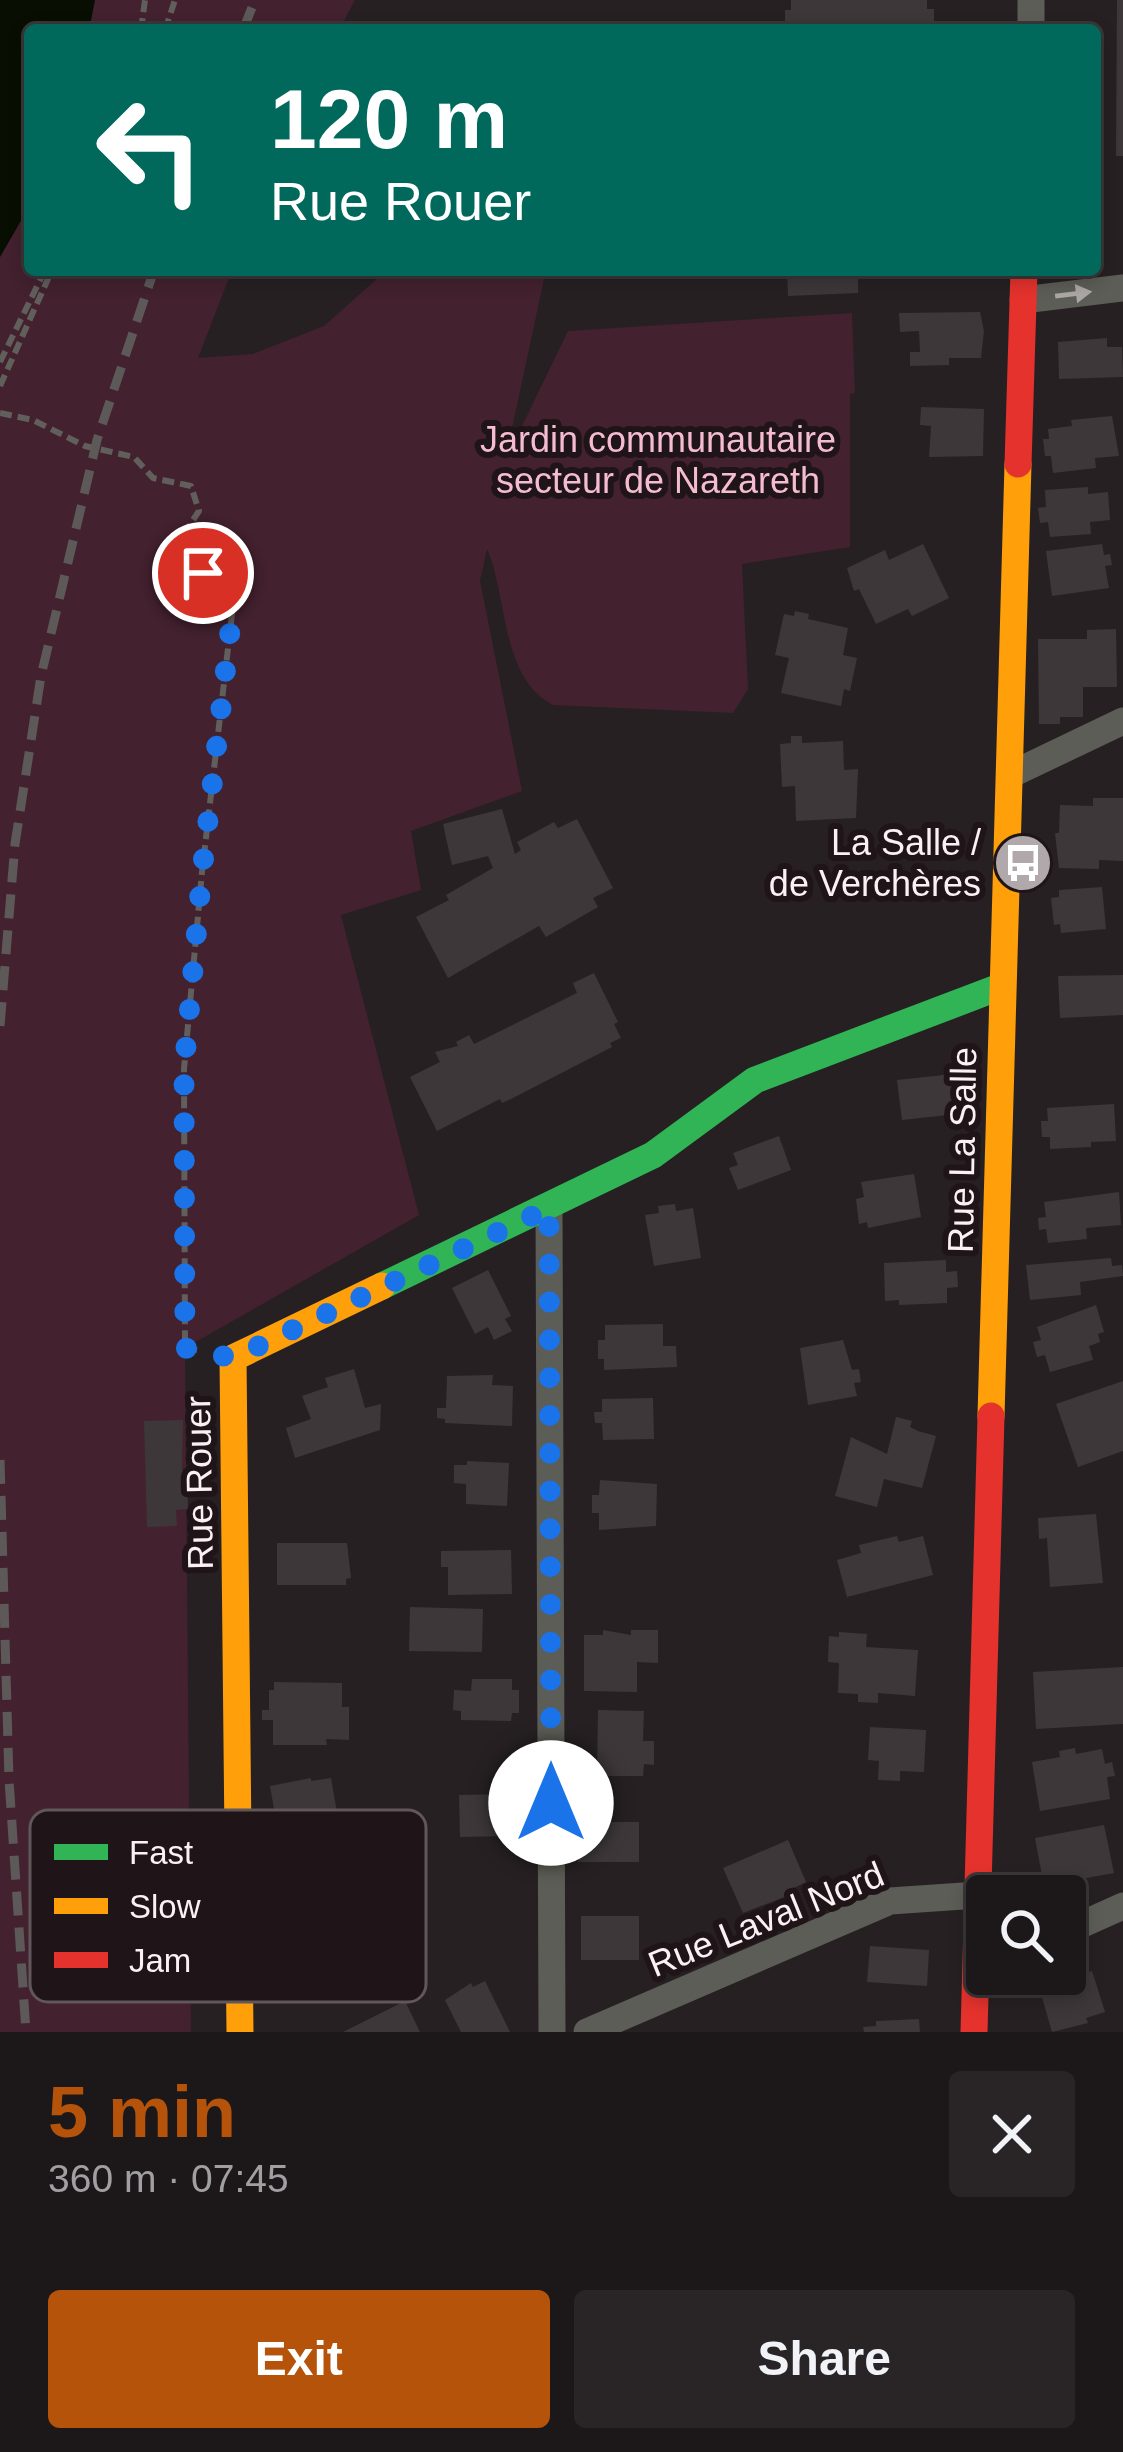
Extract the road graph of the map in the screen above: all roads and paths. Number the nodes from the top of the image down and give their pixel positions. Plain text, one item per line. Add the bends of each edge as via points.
1 (46, 276) edge
2 (46, 276) edge
3 (1024, 276) edge
4 (1123, 288) edge
5 (1023, 300) junction
6 (0, 362) edge
7 (0, 386) edge
8 (0, 413) edge
9 (1123, 722) edge
10 (1010, 776) junction
11 (1002, 986) junction
12 (549, 1208) junction
13 (233, 1358) junction
14 (238, 1810) edge
15 (979, 1875) edge
16 (966, 1896) edge
17 (1123, 1906) edge
18 (1086, 1923) edge
19 (978, 1995) edge
20 (241, 2002) edge
21 (241, 2032) edge
22 (552, 2032) edge
23 (586, 2032) edge
24 (974, 2032) edge

1 - 6 path
2 - 7 path
3 - 5 street, Rue La Salle
5 -> 4 street
5 - 10 street, Rue La Salle
8 - 13 path via 134,457 153,478 191,486 199,511 185,532 221,614 232,614 184,1115 185,1348
9 - 10 street
10 - 11 street, Rue La Salle
11 - 12 street, Rue Rouer via 754,1080 653,1156
11 - 15 street, Rue La Salle
12 - 13 street, Rue Rouer
12 - 22 street
13 - 14 street, Rue Rouer
16 - 23 street, Rue Laval Nord via 890,1901
17 - 18 street
19 - 24 street, Rue La Salle
20 - 21 street, Rue Rouer

